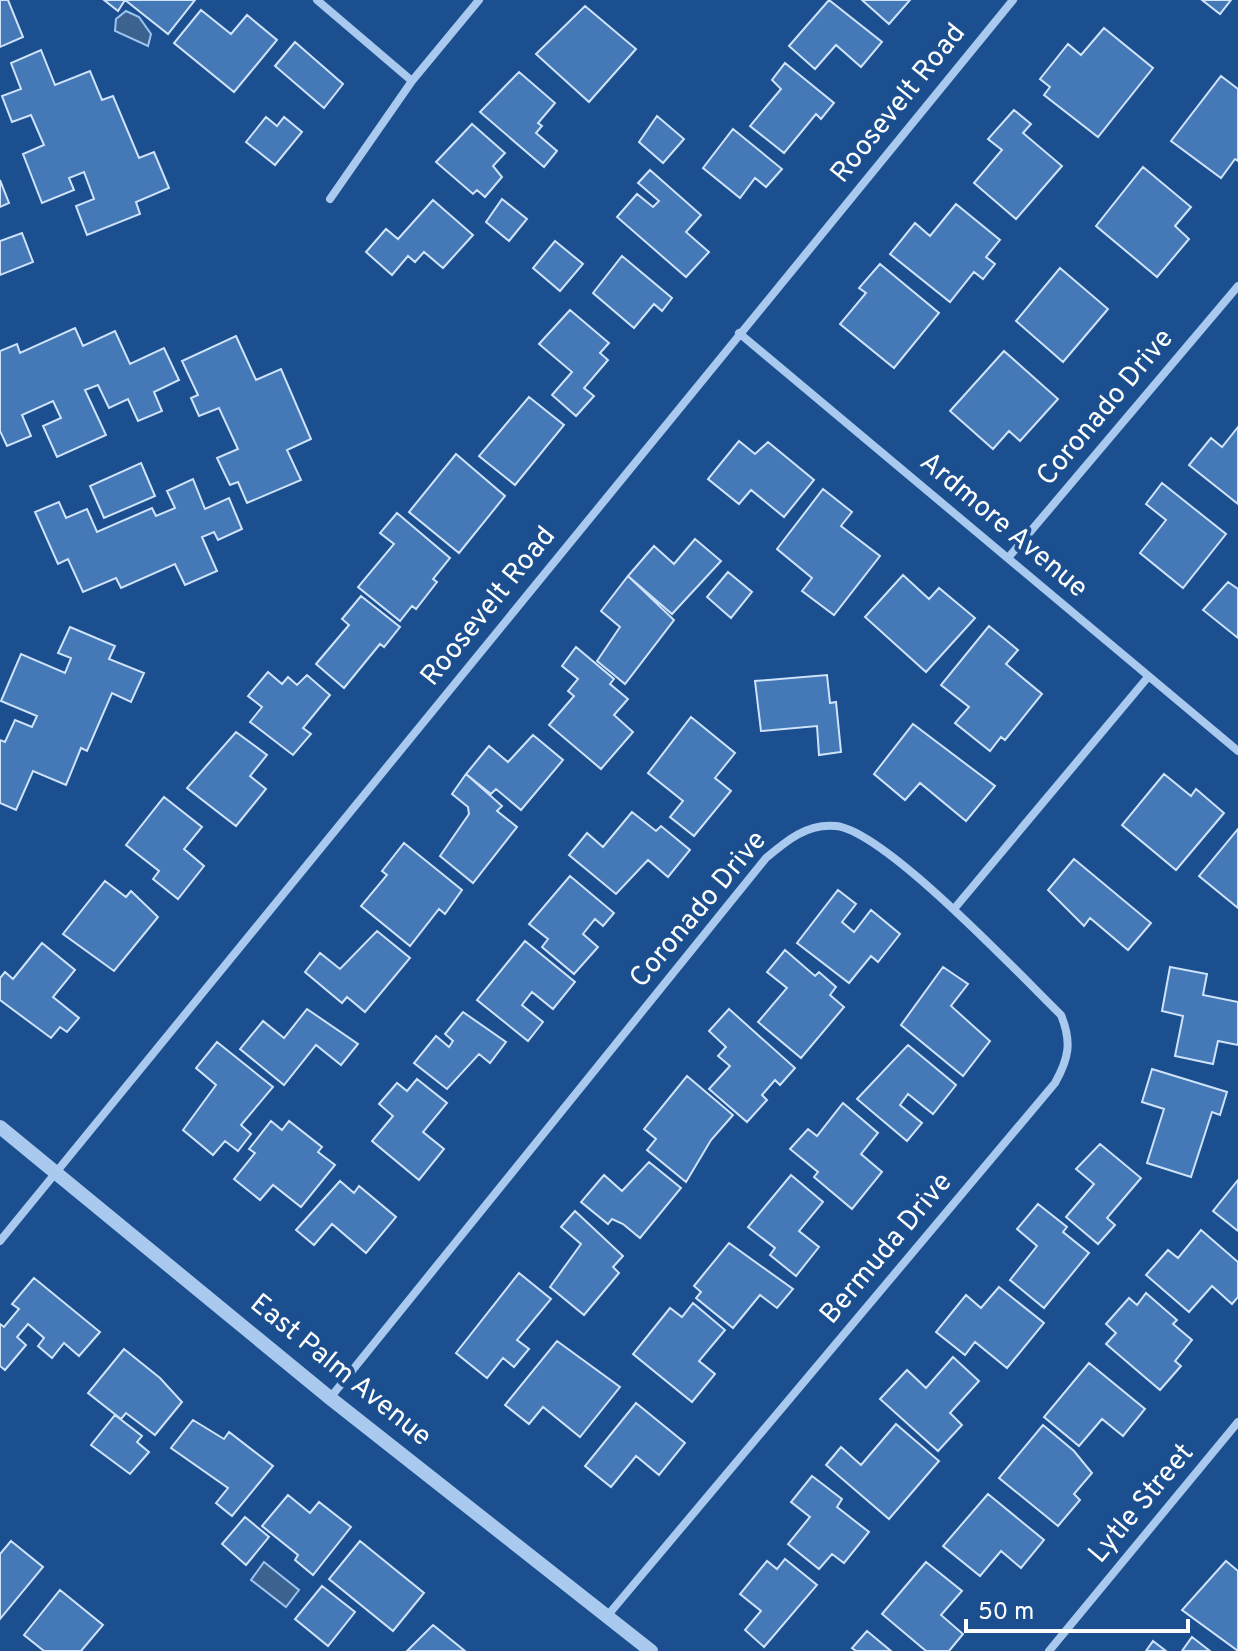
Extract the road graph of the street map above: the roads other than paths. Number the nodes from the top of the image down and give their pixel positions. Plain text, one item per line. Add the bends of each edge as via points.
1 (317, 0) edge
2 (479, 0) edge
3 (1013, 0) edge
4 (412, 81) junction
5 (330, 199) dead end
6 (1238, 286) edge
7 (739, 333) junction
8 (1008, 558) junction
9 (1148, 677) junction
10 (1238, 751) edge
11 (954, 909) junction
12 (0, 1127) edge
13 (56, 1175) junction
14 (0, 1241) edge
15 (330, 1398) junction
16 (1238, 1422) edge
17 (608, 1615) junction
18 (651, 1651) edge
19 (1049, 1651) edge

1 - 4 street
2 - 4 street
3 - 7 street, Roosevelt Road
4 - 5 street
6 - 8 street, Coronado Drive
7 - 8 street, Ardmore Avenue
7 - 13 street, Roosevelt Road
8 - 9 street, Ardmore Avenue
9 - 10 street, Ardmore Avenue
9 - 11 street
11 - 15 street, Coronado Drive via 858,831 818,826 789,838 766,858
11 - 17 street, Bermuda Drive via 1061,1015 1069,1059 1055,1083
12 - 13 street, East Palm Avenue
13 - 14 street, Roosevelt Road
13 - 15 street, East Palm Avenue
15 - 17 street, East Palm Avenue
16 - 19 street, Lytle Street
17 - 18 street, East Palm Avenue

